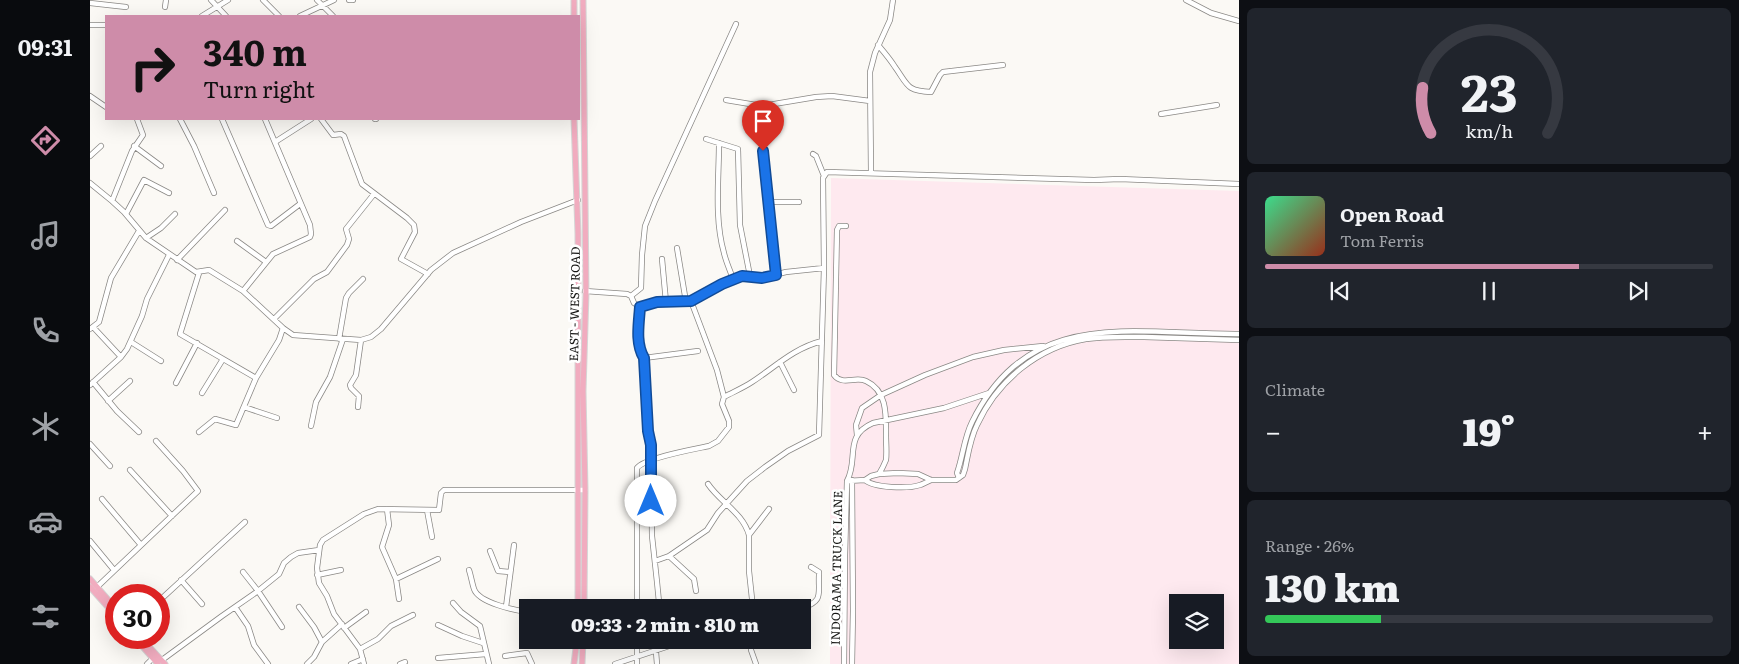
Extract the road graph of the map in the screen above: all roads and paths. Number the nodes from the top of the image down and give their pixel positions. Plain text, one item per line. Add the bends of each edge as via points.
1 (166, 0) edge
2 (211, 0) edge
3 (228, 0) edge
4 (263, 0) edge
5 (317, 0) edge
6 (334, 0) edge
7 (349, 0) edge
8 (354, 0) edge
9 (574, 0) edge
10 (583, 0) edge
11 (893, 0) edge
12 (1186, 0) edge
13 (90, 3) edge
14 (217, 6) junction
15 (322, 6) junction
16 (126, 7) dead end
17 (164, 7) dead end
18 (204, 15) edge
19 (225, 15) edge
20 (278, 15) edge
21 (302, 15) edge
22 (331, 15) edge
23 (574, 15) edge
24 (1239, 21) edge
25 (736, 24) dead end
26 (90, 25) edge
27 (105, 25) edge
28 (878, 45) junction
29 (1003, 65) dead end
30 (90, 96) edge
31 (726, 100) dead end
32 (870, 101) junction
33 (1218, 105) dead end
34 (105, 106) edge
35 (1161, 114) dead end
36 (136, 120) edge
37 (181, 120) edge
38 (222, 120) edge
39 (265, 120) edge
40 (308, 120) edge
41 (322, 120) edge
42 (574, 120) edge
43 (706, 139) dead end
44 (275, 142) junction
45 (719, 143) junction
46 (101, 146) dead end
47 (134, 146) junction
48 (763, 151) dead end
49 (813, 154) dead end
50 (90, 156) edge
51 (161, 166) dead end
52 (871, 173) junction
53 (824, 176) junction
54 (90, 183) edge
55 (1239, 184) edge
56 (169, 193) dead end
57 (214, 193) dead end
58 (374, 194) junction
59 (578, 200) junction
60 (112, 201) junction
61 (769, 202) junction
62 (799, 202) dead end
63 (300, 204) junction
64 (225, 210) dead end
65 (126, 214) junction
66 (175, 214) dead end
67 (846, 226) dead end
68 (139, 231) junction
69 (146, 238) junction
70 (237, 241) dead end
71 (677, 248) dead end
72 (169, 255) junction
73 (662, 258) dead end
74 (176, 260) junction
75 (266, 262) junction
76 (824, 268) junction
77 (199, 273) junction
78 (428, 274) junction
79 (776, 275) junction
80 (750, 276) junction
81 (362, 279) dead end
82 (733, 279) junction
83 (243, 291) junction
84 (586, 291) junction
85 (631, 296) junction
86 (689, 301) junction
87 (666, 302) junction
88 (640, 307) junction
89 (274, 319) junction
90 (92, 328) edge
91 (283, 328) junction
92 (1239, 334) edge
93 (341, 339) junction
94 (361, 340) junction
95 (1239, 340) edge
96 (822, 341) junction
97 (131, 342) junction
98 (197, 343) junction
99 (1047, 346) junction
100 (698, 351) dead end
101 (121, 357) junction
102 (644, 358) junction
103 (223, 359) junction
104 (161, 361) dead end
105 (780, 362) junction
106 (256, 378) junction
107 (130, 381) dead end
108 (91, 383) edge
109 (176, 383) dead end
110 (794, 390) dead end
111 (202, 393) dead end
112 (989, 393) junction
113 (881, 395) junction
114 (724, 397) junction
115 (108, 401) junction
116 (244, 407) junction
117 (358, 407) dead end
118 (277, 418) dead end
119 (886, 419) junction
120 (311, 426) dead end
121 (139, 432) dead end
122 (199, 432) dead end
123 (857, 436) junction
124 (156, 441) dead end
125 (90, 444) edge
126 (651, 460) junction
127 (110, 466) dead end
128 (130, 470) dead end
129 (879, 474) junction
130 (959, 478) junction
131 (850, 480) junction
132 (865, 480) junction
133 (930, 480) junction
134 (708, 484) dead end
135 (577, 490) junction
136 (585, 490) junction
137 (102, 499) dead end
138 (727, 504) junction
139 (387, 509) junction
140 (427, 510) junction
141 (769, 510) dead end
142 (172, 516) junction
143 (245, 522) dead end
144 (750, 535) junction
145 (432, 537) dead end
146 (90, 541) edge
147 (141, 545) junction
148 (514, 545) dead end
149 (319, 550) junction
150 (490, 551) dead end
151 (669, 556) junction
152 (438, 559) dead end
153 (654, 561) junction
154 (812, 567) dead end
155 (114, 570) junction
156 (341, 570) dead end
157 (469, 570) dead end
158 (243, 572) dead end
159 (510, 572) junction
160 (317, 575) junction
161 (90, 579) edge
162 (396, 579) junction
163 (181, 580) junction
164 (90, 587) edge
165 (97, 587) junction
166 (170, 590) edge
167 (696, 591) dead end
168 (258, 592) junction
169 (105, 596) edge
170 (399, 599) dead end
171 (578, 599) edge
172 (584, 599) edge
173 (637, 599) edge
174 (659, 599) edge
175 (752, 599) edge
176 (453, 603) dead end
177 (105, 604) edge
178 (202, 604) dead end
179 (811, 604) edge
180 (235, 607) junction
181 (299, 607) dead end
182 (506, 607) junction
183 (519, 610) edge
184 (366, 612) dead end
185 (414, 615) dead end
186 (438, 625) dead end
187 (343, 626) junction
188 (282, 627) dead end
189 (322, 642) junction
190 (483, 643) junction
191 (145, 649) edge
192 (150, 649) edge
193 (360, 649) junction
194 (576, 649) edge
195 (583, 649) edge
196 (637, 649) edge
197 (658, 649) edge
198 (751, 649) edge
199 (655, 650) junction
200 (486, 654) junction
201 (506, 656) dead end
202 (637, 657) junction
203 (153, 658) junction
204 (438, 658) dead end
205 (363, 662) edge
206 (405, 662) dead end
207 (162, 663) edge
208 (147, 664) edge
209 (268, 664) edge
210 (307, 664) edge
211 (351, 664) edge
212 (400, 664) edge
213 (488, 664) edge
214 (532, 664) edge
215 (574, 664) edge
216 (582, 664) edge
217 (615, 664) edge
218 (637, 664) edge
219 (657, 664) edge
220 (756, 664) edge
221 (844, 664) edge
222 (852, 664) edge

1 - 17 street
2 - 14 street
3 - 14 street
4 - 20 street
5 - 15 street
6 - 15 street
7 - 8 street
9 - 23 main road
10 - 84 main road, EAST - WEST ROAD
11 - 28 street via 890,20
12 - 24 street via 1211,13
13 - 16 street
14 - 18 street
14 - 19 street
15 - 21 street
15 - 22 street
25 - 85 street via 654,200 645,228 641,288
26 - 27 street
28 - 29 street via 905,84 915,90 931,92 943,72
28 - 32 street via 871,62
30 - 34 street
31 - 32 street via 762,106 832,96
32 - 52 street
33 - 35 street
36 - 47 street via 143,135
37 - 57 street
38 - 63 street via 268,225
39 - 44 street
40 - 44 street
41 - 58 street via 333,135 343,135 360,182
42 - 59 main road, EAST - WEST ROAD
43 - 45 street
44 - 63 street
45 - 80 street via 738,148 740,225
45 - 82 street via 720,228
46 - 50 street
47 - 51 street
47 - 60 street
48 - 61 street
49 - 53 street
52 - 53 street via 832,171
52 - 55 street
53 - 76 street
54 - 60 street
56 - 65 street via 144,180
58 - 78 street via 414,225 415,232 401,259
58 - 89 street via 346,229 347,245 327,272 314,279
59 - 78 street via 463,248
59 - 135 main road, EAST - WEST ROAD
60 - 65 street
61 - 62 street
61 - 79 street
63 - 75 street via 312,234 276,252
64 - 74 street
65 - 68 street
66 - 69 street
67 - 113 street via 839,226 837,230 834,375 844,381 868,382
68 - 69 street
68 - 90 street via 111,276 101,316
69 - 72 street
70 - 75 street
71 - 86 street
72 - 74 street
72 - 97 street via 147,299
73 - 87 street
74 - 77 street
75 - 83 street
76 - 79 street
76 - 96 street
77 - 83 street via 212,271
77 - 98 street via 180,332
78 - 94 street via 381,329
79 - 80 street
80 - 82 street
81 - 93 street via 346,298
82 - 86 street
83 - 89 street
84 - 85 street
84 - 136 main road, EAST - WEST ROAD
85 - 88 street
86 - 87 street
86 - 114 street via 717,370
87 - 88 street
88 - 102 street via 638,330
89 - 91 street
90 - 101 street
91 - 93 street via 296,335
91 - 106 street
92 - 99 street via 1103,332 1071,337
93 - 94 street
93 - 120 street via 330,377 316,402
94 - 117 street via 357,368 350,385 359,396
95 - 130 street via 1103,337 1072,342 1050,350 1018,370 994,396 976,427 965,470
96 - 105 street via 809,344
96 - 138 street via 818,436 765,467 747,481
97 - 101 street
97 - 104 street
98 - 103 street
98 - 109 street
99 - 112 street via 1029,355
99 - 113 street, INDORAMA TRUCK LANE via 973,357
100 - 102 street
101 - 108 street
102 - 126 street
103 - 106 street
103 - 111 street
105 - 110 street
105 - 114 street
106 - 116 street
107 - 115 street
108 - 115 street
112 - 119 street via 934,410
112 - 130 street via 967,434 957,473
113 - 119 street
113 - 123 street, INDORAMA TRUCK LANE via 862,408 856,425
114 - 126 street via 722,404 730,425 718,441
115 - 121 street
116 - 118 street
116 - 122 street via 236,425 215,419
119 - 123 street via 863,427
119 - 129 street via 886,458
123 - 131 street, INDORAMA TRUCK LANE via 852,451
124 - 142 street via 198,491
125 - 127 street
126 - 153 street
126 - 173 street via 637,468
128 - 142 street
129 - 132 street
129 - 133 street via 911,473
130 - 133 street via 952,481
131 - 132 street
131 - 221 street, INDORAMA TRUCK LANE via 845,555
131 - 222 street via 854,612
132 - 133 street via 898,487 918,486
134 - 138 street
135 - 136 street
135 - 140 street via 444,490 440,509
135 - 171 main road, EAST - WEST ROAD
136 - 172 main road, EAST - WEST ROAD
137 - 147 street
138 - 144 street
138 - 151 street via 707,530
139 - 140 street
139 - 149 street via 352,521 322,541
139 - 162 street via 389,525 382,547
140 - 145 street
141 - 144 street
142 - 147 street
143 - 163 street
144 - 175 street
146 - 155 street
147 - 155 street
148 - 159 street
149 - 160 street
149 - 168 street via 291,557 279,574
150 - 159 street via 498,571
151 - 153 street
151 - 167 street via 694,580
152 - 162 street
153 - 174 street
154 - 179 street via 820,575 820,595
155 - 165 street
156 - 160 street
157 - 182 street via 479,596
158 - 168 street
159 - 182 street
160 - 187 street via 334,614
161 - 165 main road
162 - 170 street
163 - 166 street
163 - 178 street
164 - 177 main road
165 - 169 main road
168 - 180 street
168 - 188 street
176 - 190 street via 479,624
180 - 207 street
180 - 209 street via 248,626 254,645
181 - 189 street
182 - 183 street
184 - 187 street
185 - 193 street via 391,626 378,639
186 - 190 street
187 - 189 street
187 - 193 street
189 - 210 street
190 - 200 street
191 - 203 main road
192 - 207 main road
193 - 205 street
194 - 215 main road
195 - 216 main road
196 - 202 street
197 - 199 street
198 - 220 street
199 - 202 street
199 - 219 street
200 - 204 street
200 - 213 street
201 - 214 street via 527,653
202 - 217 street
202 - 218 street
203 - 207 main road
203 - 208 street
205 - 211 street
206 - 212 street

